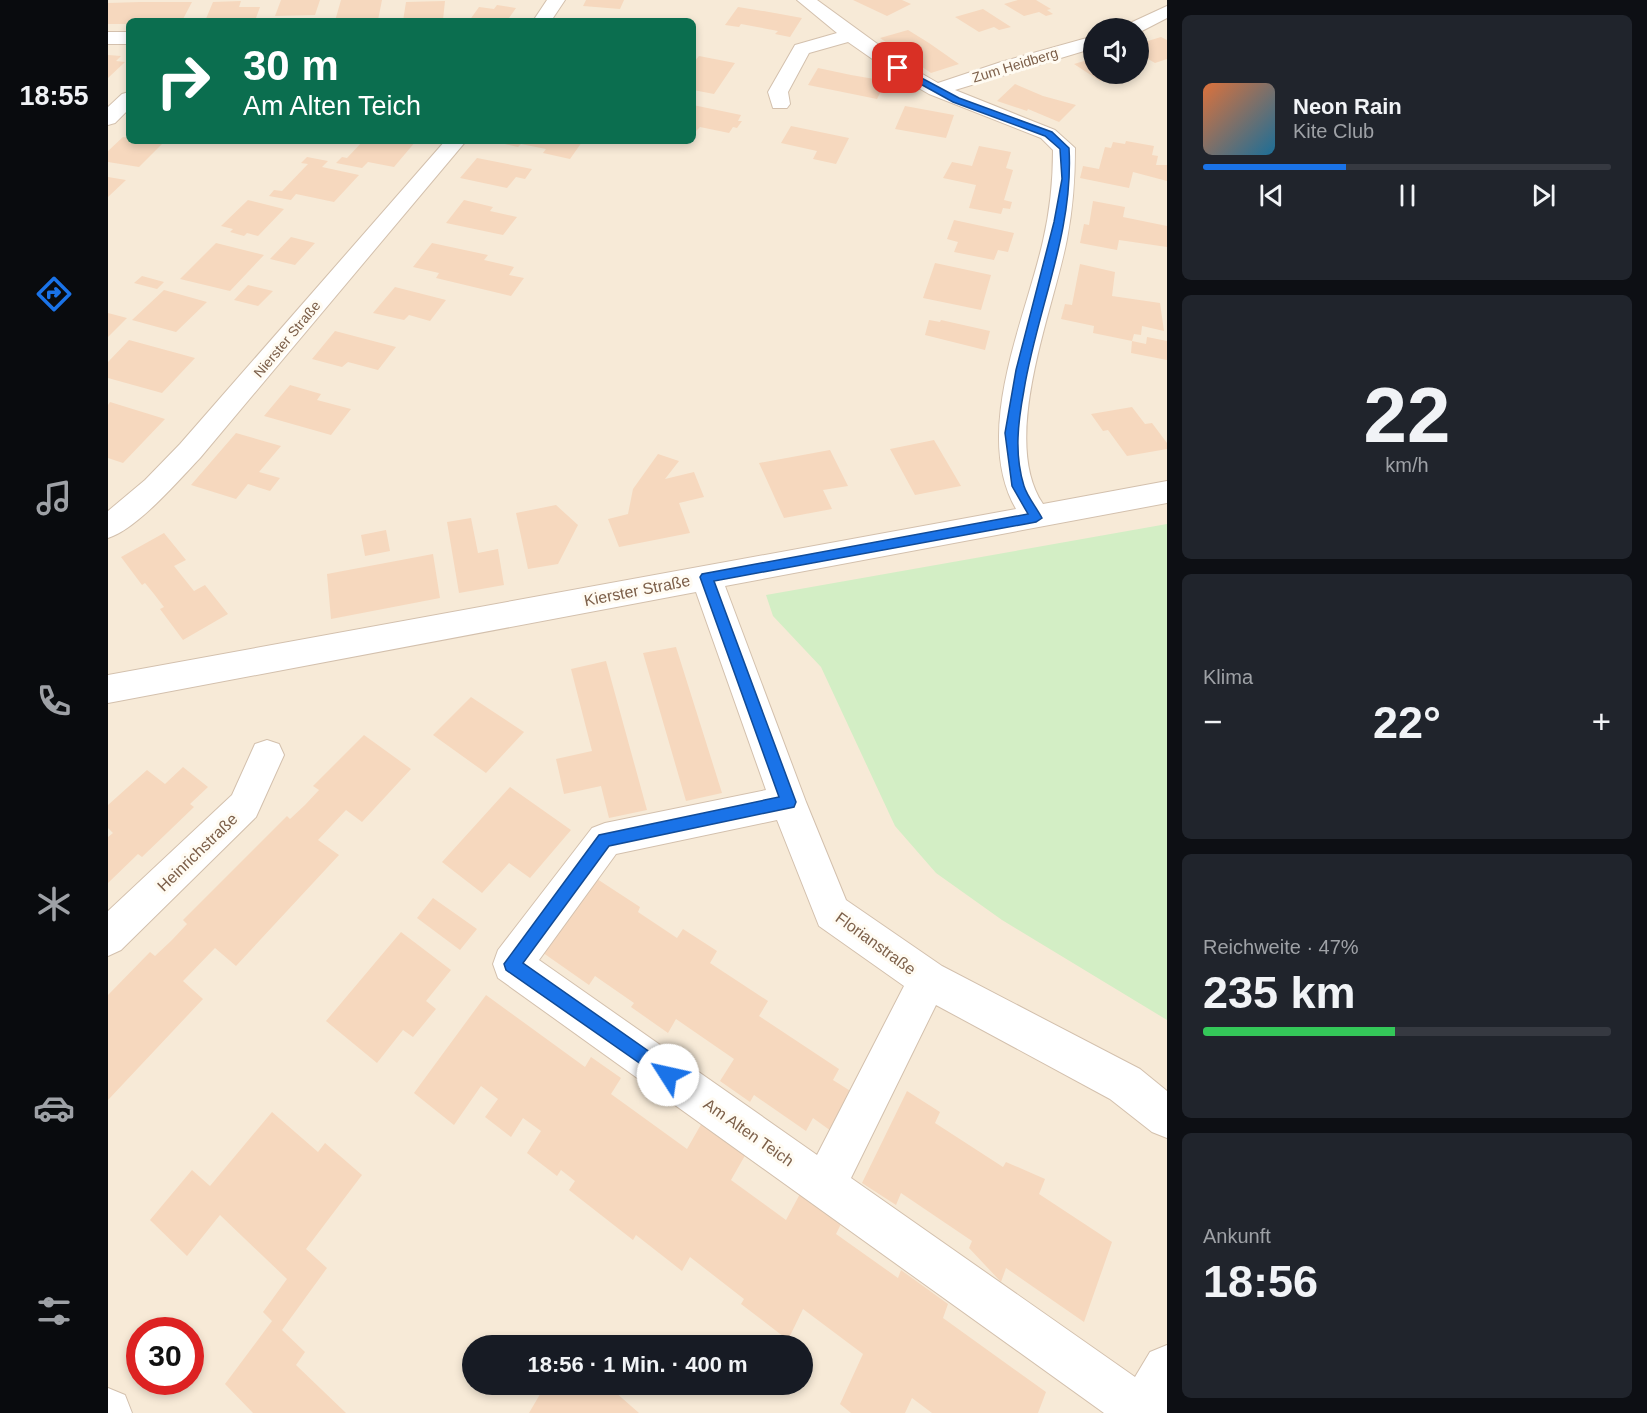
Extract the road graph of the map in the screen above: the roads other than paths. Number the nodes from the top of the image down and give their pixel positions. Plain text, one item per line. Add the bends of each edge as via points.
1 (556, 0) edge
2 (806, 0) edge
3 (1167, 11) edge
4 (544, 18) edge
5 (1149, 21) edge
6 (851, 35) junction
7 (108, 38) edge
8 (126, 38) edge
9 (1083, 45) edge
10 (936, 90) junction
11 (126, 101) edge
12 (780, 104) dead end
13 (108, 119) edge
14 (453, 144) edge
15 (1167, 492) edge
16 (1036, 518) junction
17 (108, 527) edge
18 (706, 577) junction
19 (108, 689) edge
20 (267, 755) dead end
21 (788, 802) junction
22 (108, 937) edge
23 (928, 980) junction
24 (1167, 1117) edge
25 (825, 1185) junction
26 (1167, 1370) edge
27 (1142, 1412) edge

1 - 4 street
2 - 6 street, Zum Heidberg
3 - 5 street
6 - 10 street, Zum Heidberg
6 - 12 street via 802,49 778,92
7 - 8 street
9 - 10 street, Zum Heidberg
10 - 16 street, Zum Heidberg via 1048,134 1064,148 1066,179 1059,222 1022,370 1011,433 1018,486
11 - 13 street
14 - 17 street, Nierster Straße via 190,451
15 - 16 street, Kierster Straße
16 - 18 street, Kierster Straße
18 - 19 street, Kierster Straße
18 - 21 street, Florianstraße
20 - 22 street, Heinrichstraße via 244,806
21 - 23 street, Florianstraße via 832,913
21 - 25 street, Am Alten Teich via 605,840 512,964
23 - 24 street, Florianstraße via 1125,1084
23 - 25 street
25 - 27 street, Am Alten Teich
26 - 27 street

